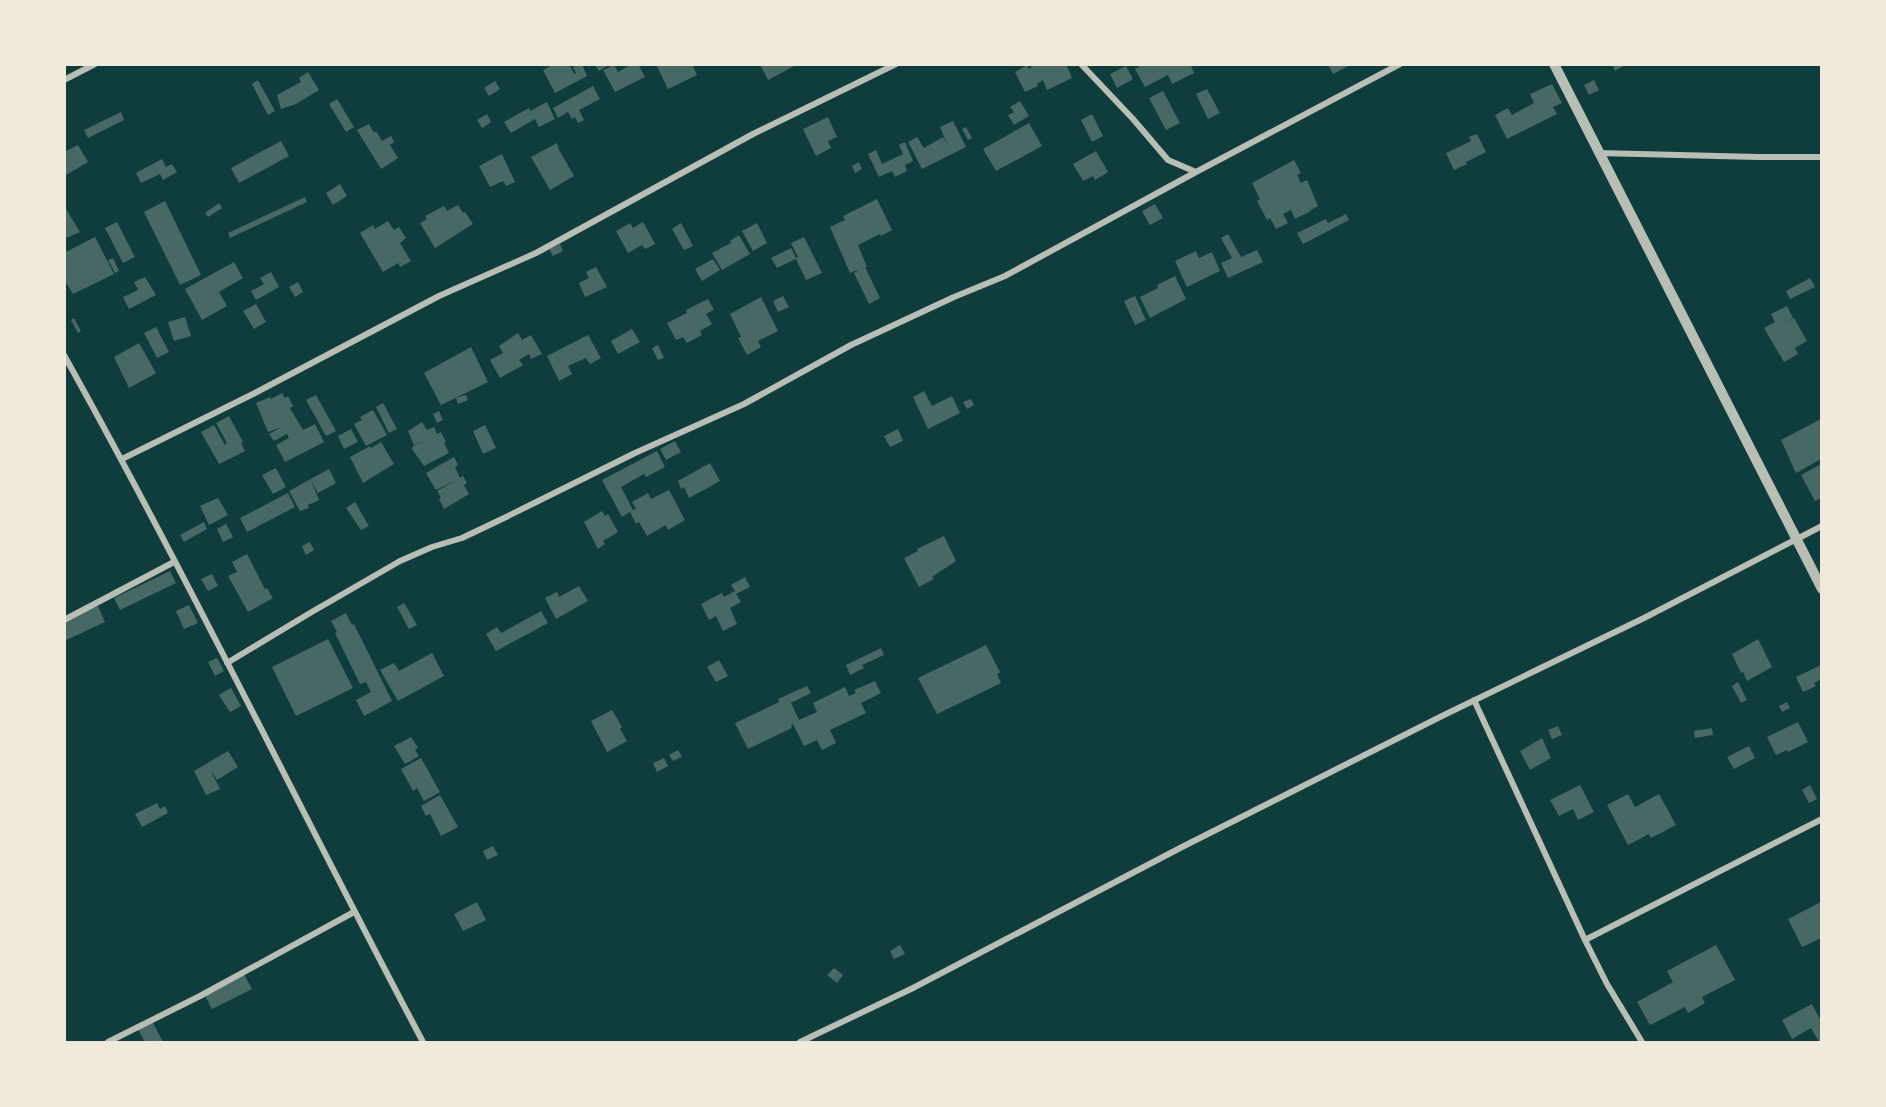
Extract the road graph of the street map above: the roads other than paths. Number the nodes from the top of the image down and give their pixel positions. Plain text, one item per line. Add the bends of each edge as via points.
1 (95, 64) edge
2 (896, 64) edge
3 (1081, 64) edge
4 (1400, 64) edge
5 (1554, 64) edge
6 (64, 80) edge
7 (1599, 153) junction
8 (1821, 157) edge
9 (1196, 172) junction
10 (64, 355) edge
11 (122, 459) junction
12 (1821, 525) edge
13 (1797, 538) junction
14 (174, 562) junction
15 (1821, 589) edge
16 (64, 620) edge
17 (227, 663) junction
18 (1474, 700) junction
19 (1821, 819) edge
20 (354, 912) junction
21 (1586, 940) junction
22 (108, 1042) edge
23 (423, 1042) edge
24 (800, 1042) edge
25 (1641, 1042) edge

1 - 6 street
2 - 11 street via 753,134 536,254 439,296
3 - 9 street via 1168,160
4 - 9 street
5 - 7 street
7 - 8 street
7 - 13 street
9 - 17 street via 1005,276 851,345 744,404 462,538 400,561
10 - 11 street
11 - 14 street
12 - 13 street
13 - 15 street
13 - 18 street
14 - 16 street
14 - 17 street
17 - 20 street
18 - 21 street
18 - 24 street
19 - 21 street
20 - 22 street
20 - 23 street
21 - 25 street

